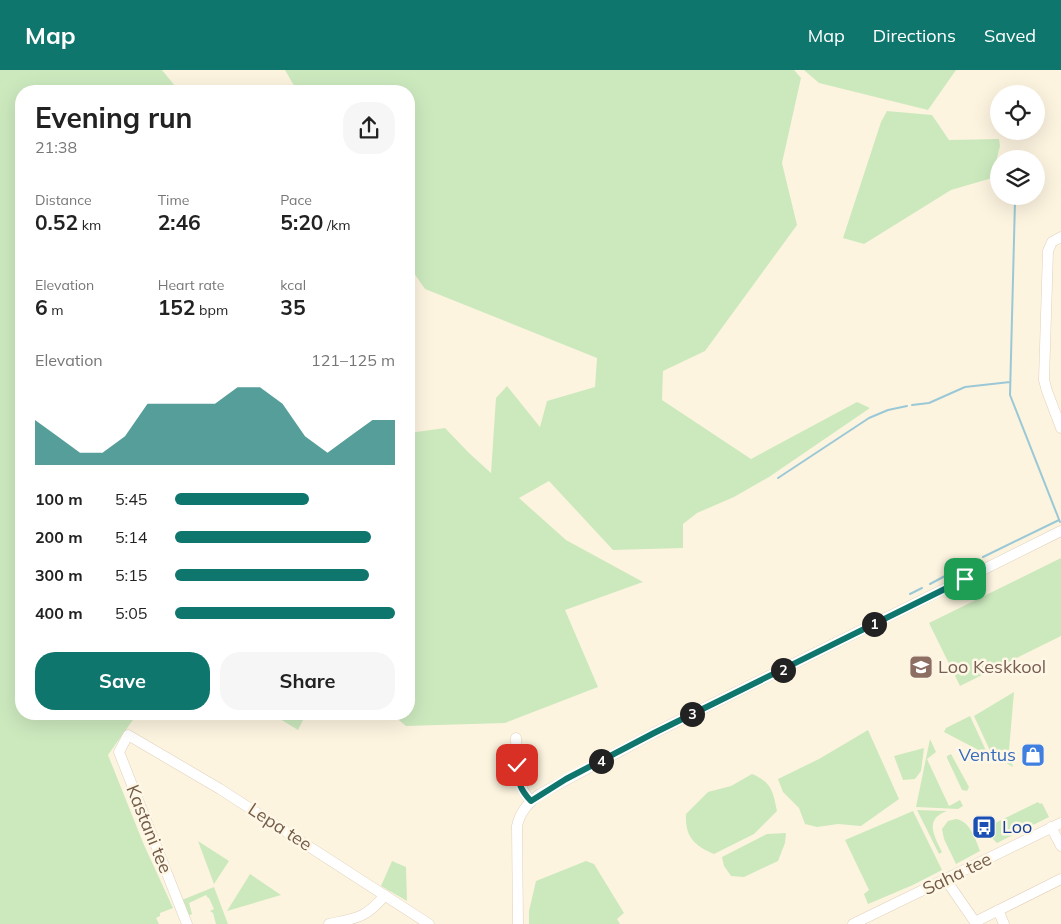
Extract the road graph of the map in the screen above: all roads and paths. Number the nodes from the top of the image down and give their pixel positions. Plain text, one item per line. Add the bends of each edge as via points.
1 (1061, 237) edge
2 (1061, 428) edge
3 (1061, 531) edge
4 (128, 735) joint
5 (516, 738) dead end
6 (531, 801) junction
7 (1056, 825) edge
8 (1061, 846) edge
9 (1061, 879) edge
10 (946, 880) junction
11 (385, 895) junction
12 (998, 910) junction
13 (187, 924) edge
14 (329, 924) edge
15 (430, 924) edge
16 (518, 924) edge
17 (853, 924) edge
18 (1004, 924) edge

1 - 2 street via 1052,242 1048,251 1044,380
3 - 6 street via 636,742
4 - 11 street, Lepa tee via 220,789
4 - 13 street, Kastani tee via 119,752
5 - 6 street via 518,783
6 - 16 street via 522,811 517,826
7 - 8 street
7 - 10 street, Saha tee
9 - 12 street
10 - 12 street via 975,922
10 - 17 street, Saha tee
11 - 14 street via 362,916
11 - 15 street, Lepa tee
12 - 18 street

